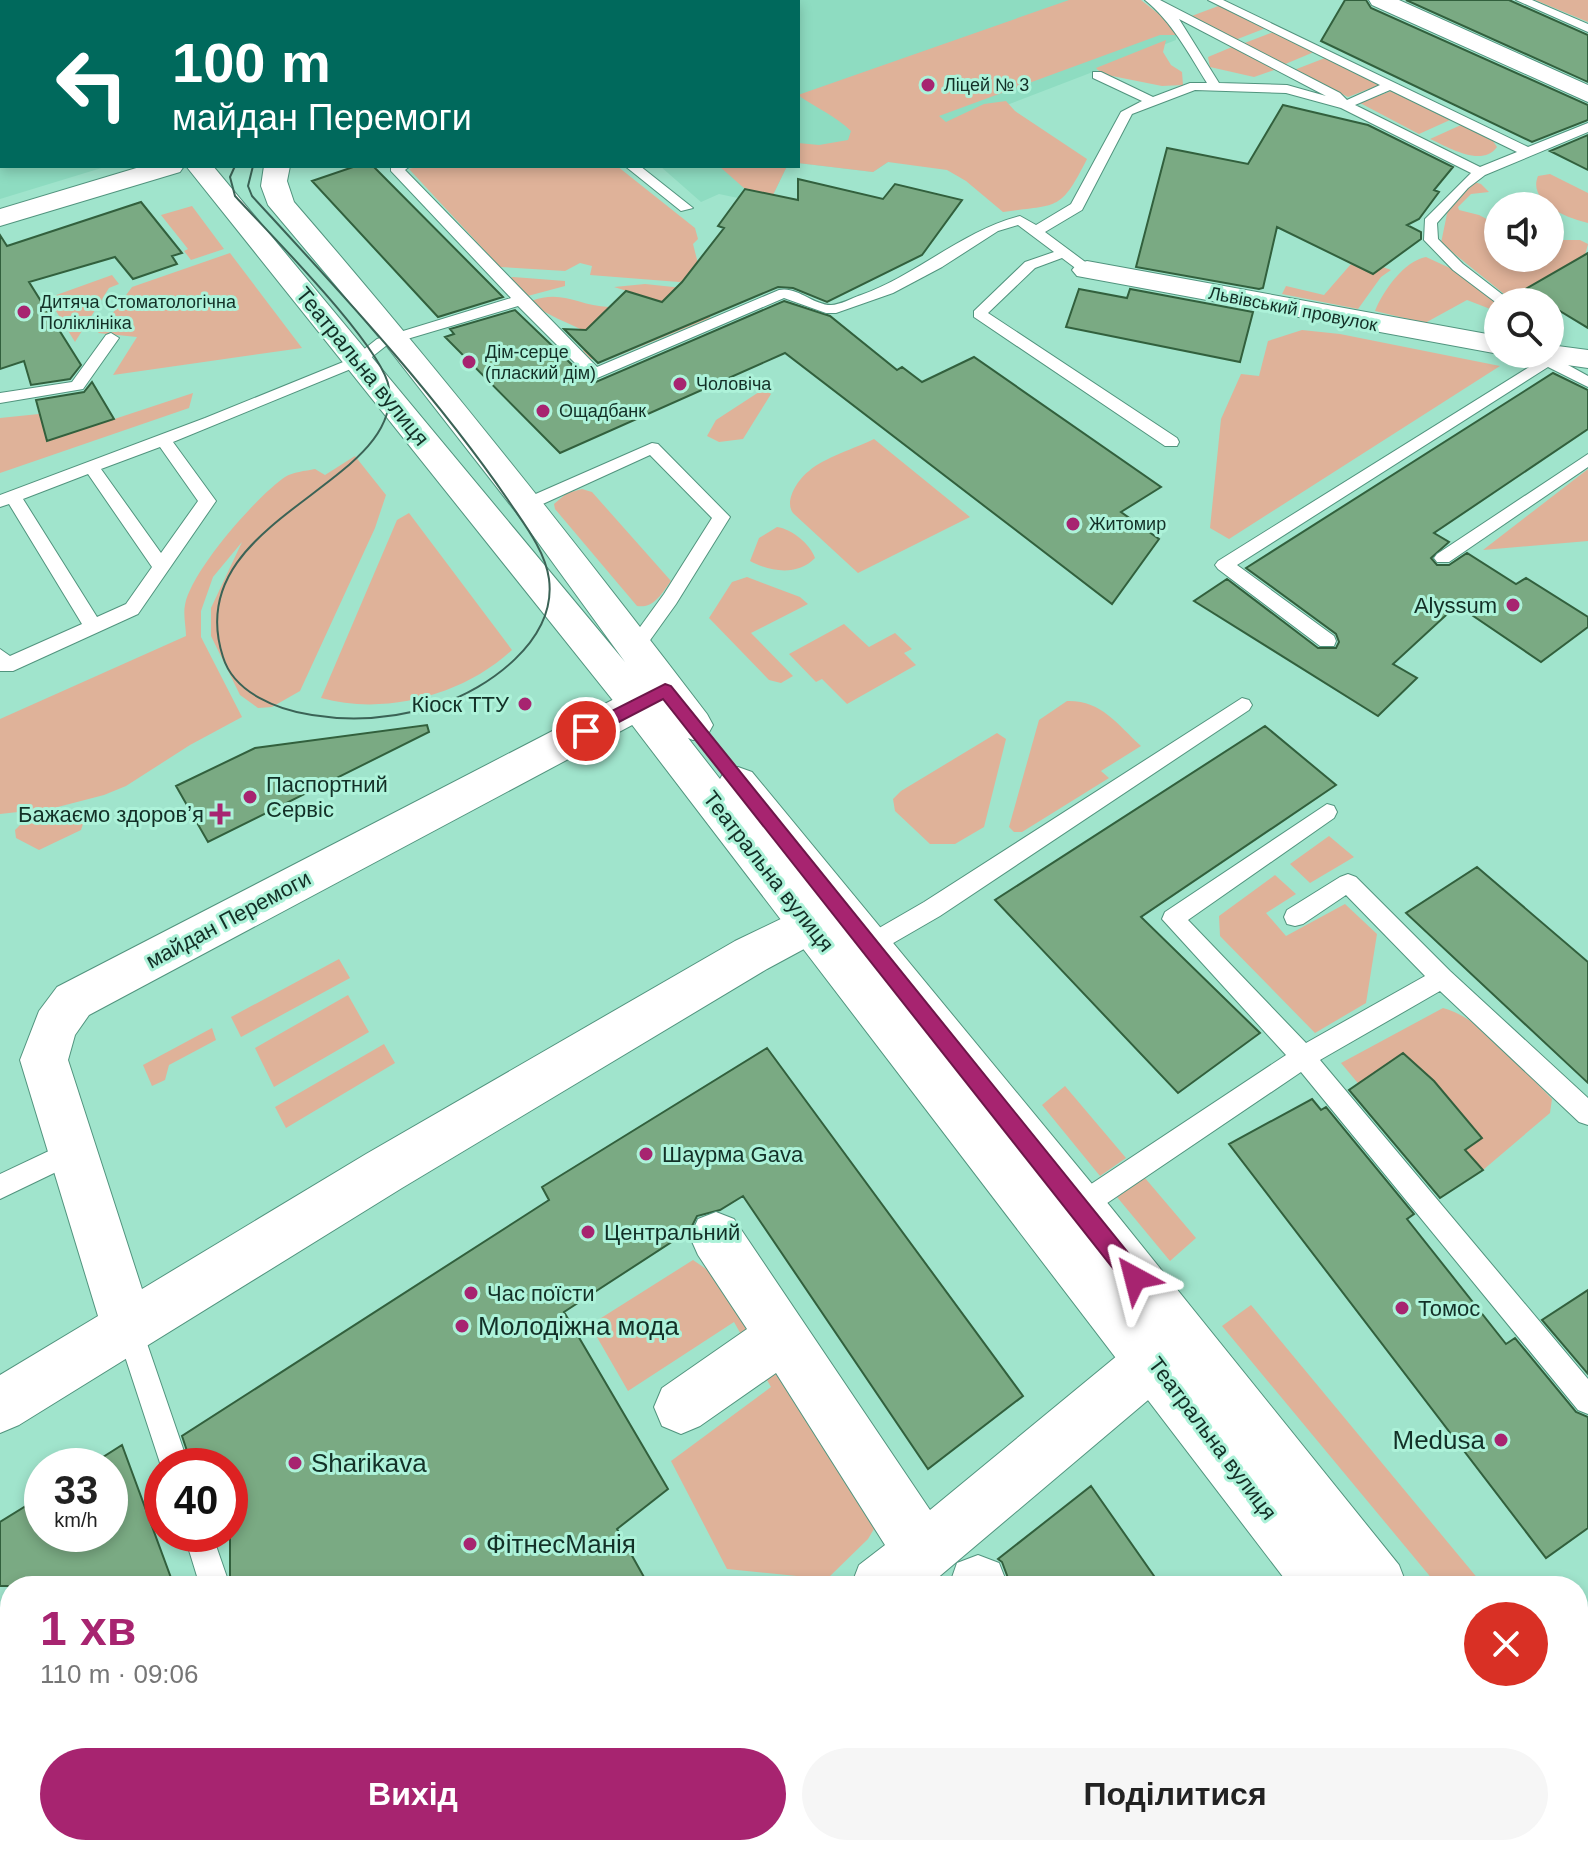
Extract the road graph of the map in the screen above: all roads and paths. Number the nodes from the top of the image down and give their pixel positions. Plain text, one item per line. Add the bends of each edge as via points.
1 (1380, 0) edge
2 (1522, 0) edge
3 (1154, 2) edge
4 (1203, 7) edge
5 (1588, 28) edge
6 (1326, 54) junction
7 (1313, 59) dead end
8 (1097, 75) dead end
9 (1391, 85) junction
10 (1215, 86) junction
11 (1588, 94) edge
12 (1152, 101) junction
13 (1345, 105) junction
14 (1463, 120) junction
15 (1588, 127) edge
16 (1417, 140) junction
17 (1528, 152) junction
18 (164, 168) edge
19 (201, 168) edge
20 (276, 168) edge
21 (396, 168) edge
22 (635, 168) edge
23 (1480, 172) junction
24 (686, 208) dead end
25 (0, 218) edge
26 (1036, 231) junction
27 (1076, 262) junction
28 (1486, 288) edge
29 (521, 300) junction
30 (111, 338) dead end
31 (396, 338) junction
32 (1484, 342) edge
33 (1564, 356) edge
34 (1588, 359) edge
35 (358, 361) junction
36 (1564, 364) edge
37 (1531, 368) edge
38 (1588, 382) edge
39 (0, 398) edge
40 (163, 440) junction
41 (1171, 442) dead end
42 (1588, 459) edge
43 (91, 467) junction
44 (6, 498) edge
45 (528, 504) junction
46 (1443, 558) dead end
47 (161, 566) junction
48 (94, 627) junction
49 (1327, 641) dead end
50 (636, 645) junction
51 (0, 656) edge
52 (651, 696) junction
53 (1242, 705) dead end
54 (1327, 812) dead end
55 (826, 914) junction
56 (1295, 917) dead end
57 (1442, 978) junction
58 (1303, 1057) junction
59 (1588, 1114) edge
60 (70, 1153) junction
61 (0, 1187) edge
62 (1079, 1207) junction
63 (716, 1237) dead end
64 (123, 1314) junction
65 (783, 1336) junction
66 (1154, 1360) junction
67 (0, 1374) edge
68 (1588, 1400) edge
69 (0, 1406) edge
70 (681, 1407) dead end
71 (169, 1448) edge
72 (204, 1552) edge
73 (924, 1553) junction
74 (212, 1576) edge
75 (893, 1576) edge
76 (1319, 1576) edge
77 (1370, 1576) edge

1 - 11 main road
2 - 5 lane
3 - 4 lane
3 - 10 lane via 1174,20
4 - 6 lane
4 - 13 lane via 1242,41
6 - 7 lane
6 - 9 lane
8 - 12 lane
9 - 13 lane
9 - 14 lane
10 - 12 lane via 1194,86
10 - 13 lane via 1287,89
12 - 26 lane via 1127,112 1077,207
13 - 16 lane
14 - 16 lane
14 - 17 lane
15 - 17 lane
16 - 23 lane
17 - 23 lane
18 - 25 main road
19 - 35 main road, Театральна вулиця
20 - 31 main road, Театральна вулиця via 275,192 282,205
21 - 29 lane
22 - 24 lane
23 - 28 lane via 1430,222 1431,240
26 - 27 lane
26 - 29 lane via 1020,220 993,228 888,290 831,310 784,293 595,374
27 - 32 main road, Львівський провулок
27 - 41 lane via 1030,265 979,314
29 - 31 lane
30 - 39 lane via 77,386
31 - 35 lane via 370,349
31 - 45 main road, Театральна вулиця
33 - 34 main road
35 - 40 lane
35 - 52 main road, Театральна вулиця
36 - 38 lane
37 - 49 lane via 1224,565
40 - 43 lane
40 - 47 lane via 207,501
42 - 46 lane
43 - 44 lane
43 - 47 lane
44 - 48 lane
45 - 50 main road, Театральна вулиця
45 - 50 lane via 652,448 721,517
47 - 48 lane via 132,609
48 - 51 lane via 6,666
50 - 52 main road, Театральна вулиця
52 - 55 main road, Театральна вулиця
52 - 60 main road, майдан Перемоги via 73,1001 55,1026 44,1060
53 - 55 lane via 932,909
54 - 58 lane via 1173,919
55 - 62 main road, Театральна вулиця
55 - 64 main road
55 - 66 main road, Театральна вулиця
56 - 57 lane via 1348,883
57 - 58 lane
57 - 59 lane
58 - 62 lane
58 - 68 lane
60 - 61 lane
60 - 64 main road, майдан Перемоги
62 - 77 main road, Театральна вулиця
63 - 65 main road
64 - 67 main road
64 - 69 main road
64 - 71 lane
65 - 70 main road
65 - 73 main road
66 - 73 main road
66 - 76 main road, Театральна вулиця
72 - 74 lane
73 - 75 main road

